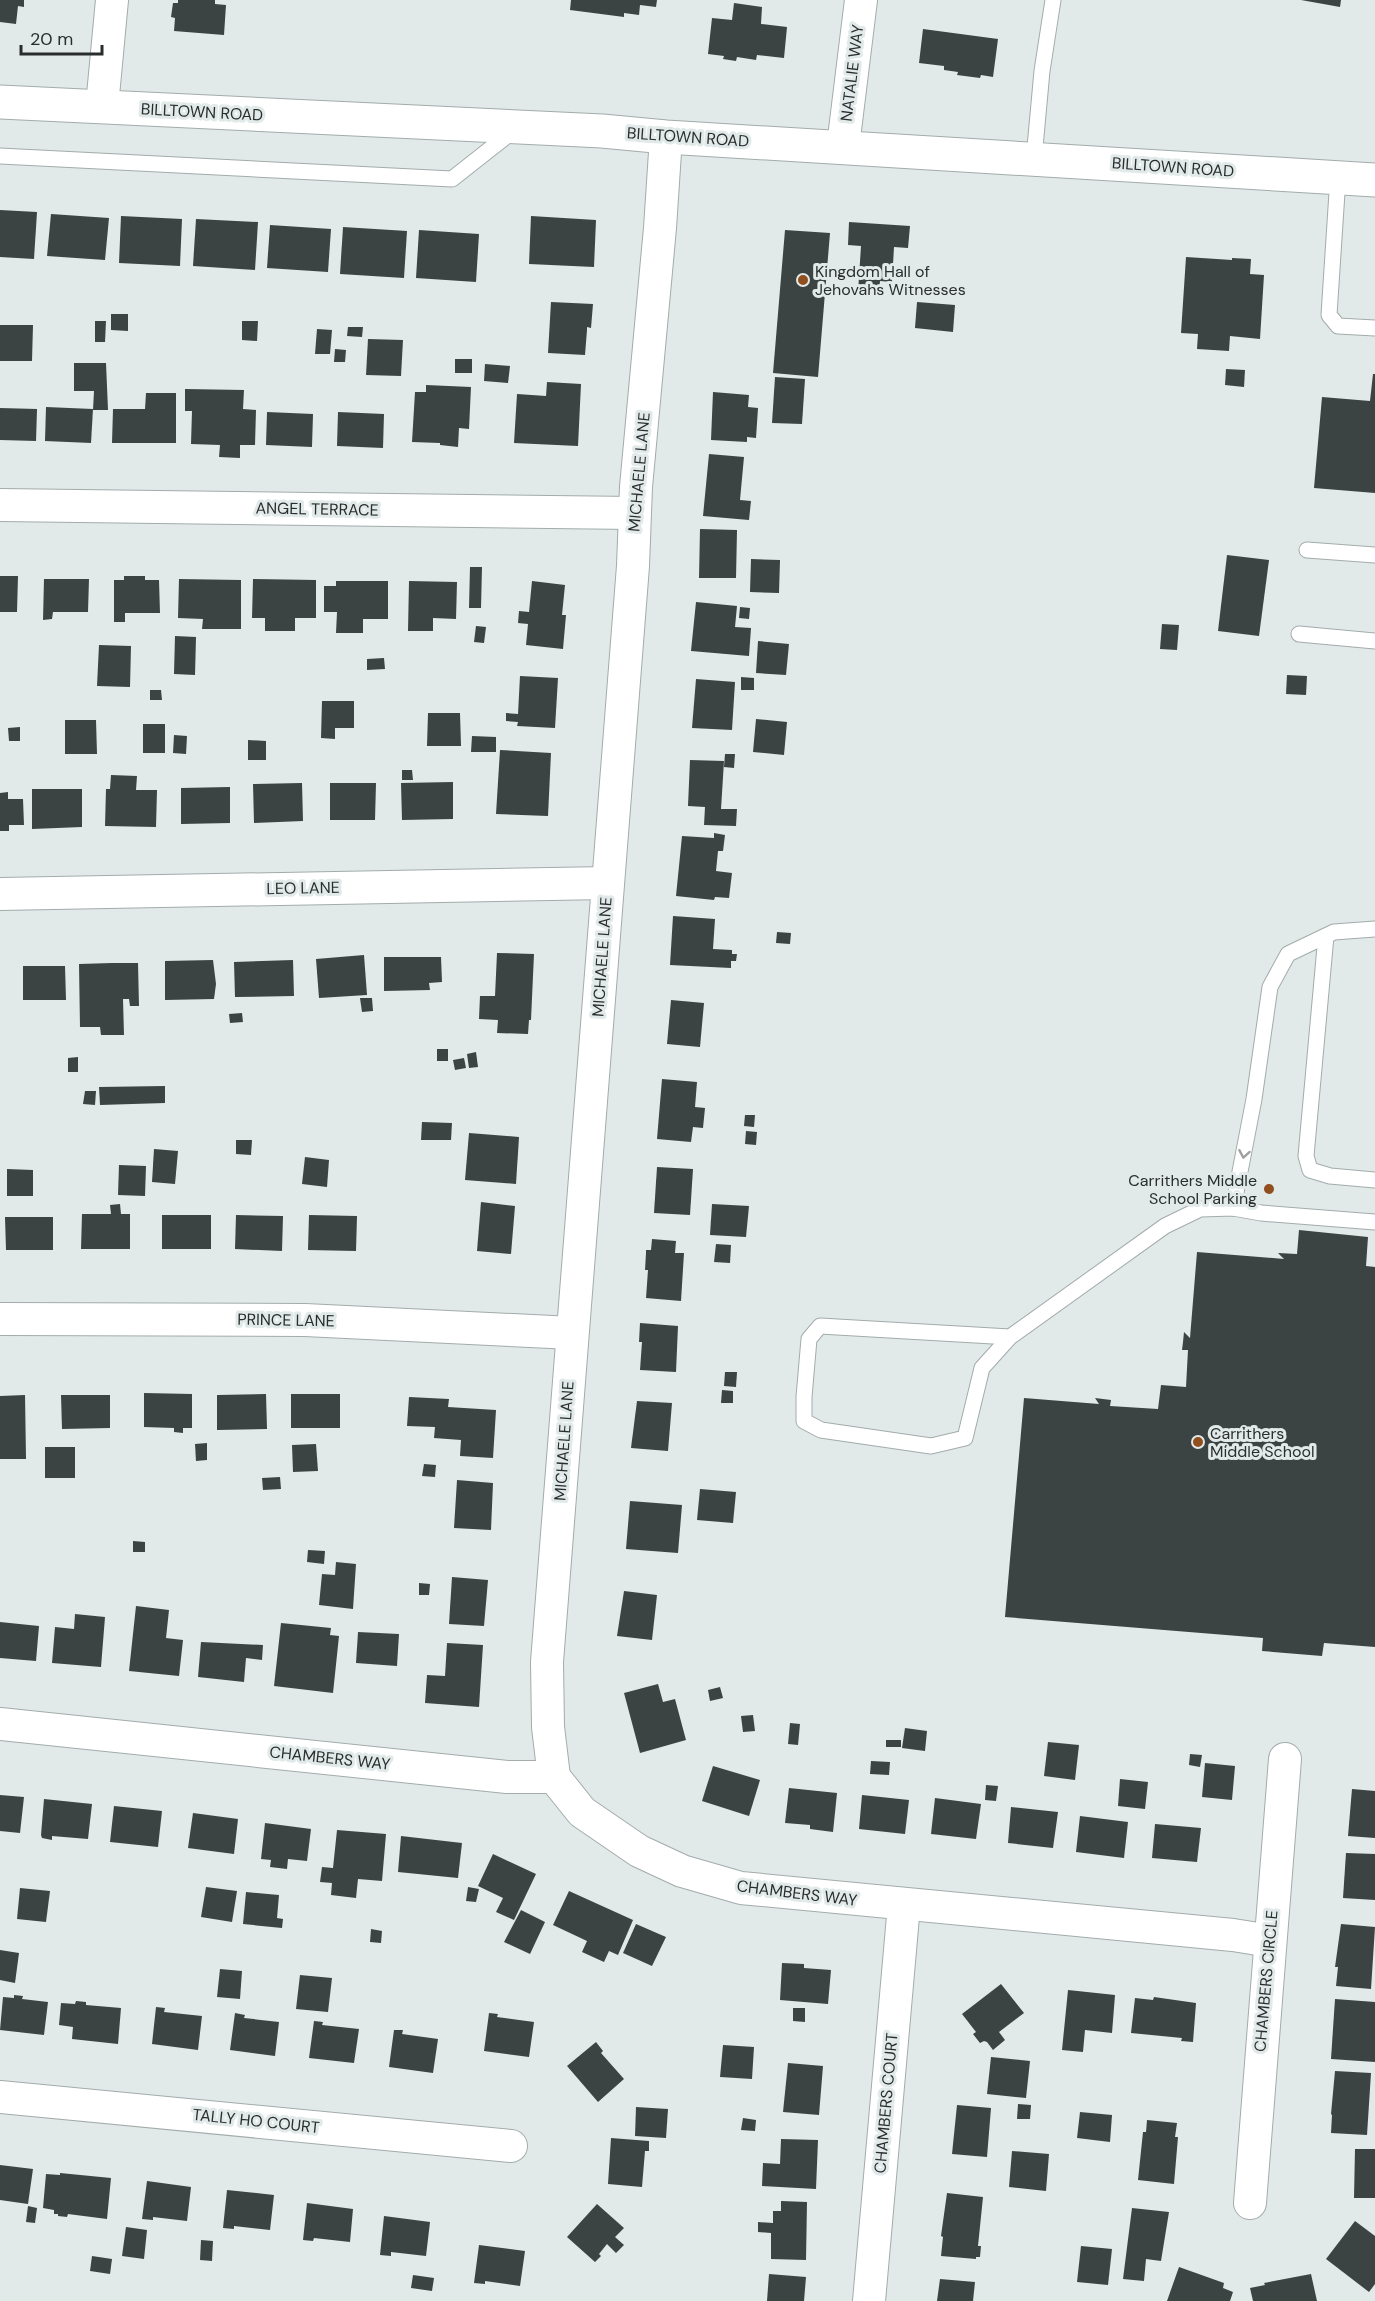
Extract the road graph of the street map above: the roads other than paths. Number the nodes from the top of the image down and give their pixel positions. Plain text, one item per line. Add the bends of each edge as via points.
1 (112, 0) edge
2 (861, 0) edge
3 (1053, 0) edge
4 (0, 102) edge
5 (102, 106) junction
6 (518, 127) junction
7 (666, 137) junction
8 (843, 146) junction
9 (0, 156) edge
10 (1034, 158) junction
11 (1338, 177) junction
12 (1375, 180) edge
13 (1375, 328) edge
14 (0, 505) edge
15 (634, 513) junction
16 (1307, 550) dead end
17 (1375, 555) edge
18 (1299, 634) dead end
19 (1375, 641) edge
20 (607, 884) junction
21 (0, 894) edge
22 (1375, 929) edge
23 (1326, 936) junction
24 (1375, 1180) edge
25 (1233, 1208) junction
26 (1375, 1222) edge
27 (0, 1319) edge
28 (572, 1333) junction
29 (1010, 1337) junction
30 (0, 1724) edge
31 (1285, 1759) dead end
32 (554, 1776) junction
33 (904, 1905) junction
34 (1270, 1941) junction
35 (0, 2097) edge
36 (511, 2146) dead end
37 (1250, 2203) dead end
38 (869, 2301) edge

1 - 5 street
2 - 8 street, NATALIE WAY
3 - 10 lane
4 - 5 main road, BILLTOWN ROAD
5 - 6 main road, BILLTOWN ROAD
6 - 7 main road, BILLTOWN ROAD
6 - 9 lane via 452,179
7 - 8 main road, BILLTOWN ROAD
7 - 15 street, MICHAELE LANE
8 - 10 main road, BILLTOWN ROAD
10 - 11 main road, BILLTOWN ROAD
11 - 12 main road, BILLTOWN ROAD
11 - 13 lane via 1329,315 1338,326
14 - 15 street, ANGEL TERRACE
15 - 20 street, MICHAELE LANE
16 - 17 lane
18 - 19 lane
20 - 21 street, LEO LANE
20 - 28 street, MICHAELE LANE
22 - 23 lane
23 - 24 lane via 1306,1156 1310,1170
23 -> 25 lane via 1288,954 1270,987
25 - 26 lane
25 - 29 lane via 1200,1209 1165,1226
27 - 28 street, PRINCE LANE via 305,1320
28 - 32 street, MICHAELE LANE via 548,1662 548,1727
29 - 29 lane via 982,1368 965,1438 931,1446 821,1430 804,1421 808,1339 820,1326
30 - 32 street, CHAMBERS WAY via 507,1777
31 - 34 street, CHAMBERS CIRCLE
32 - 33 street, CHAMBERS WAY via 582,1812 639,1851 682,1871 741,1888
33 - 34 street, CHAMBERS WAY
33 - 38 street, CHAMBERS COURT
34 - 37 street, CHAMBERS CIRCLE
35 - 36 street, TALLY HO COURT

